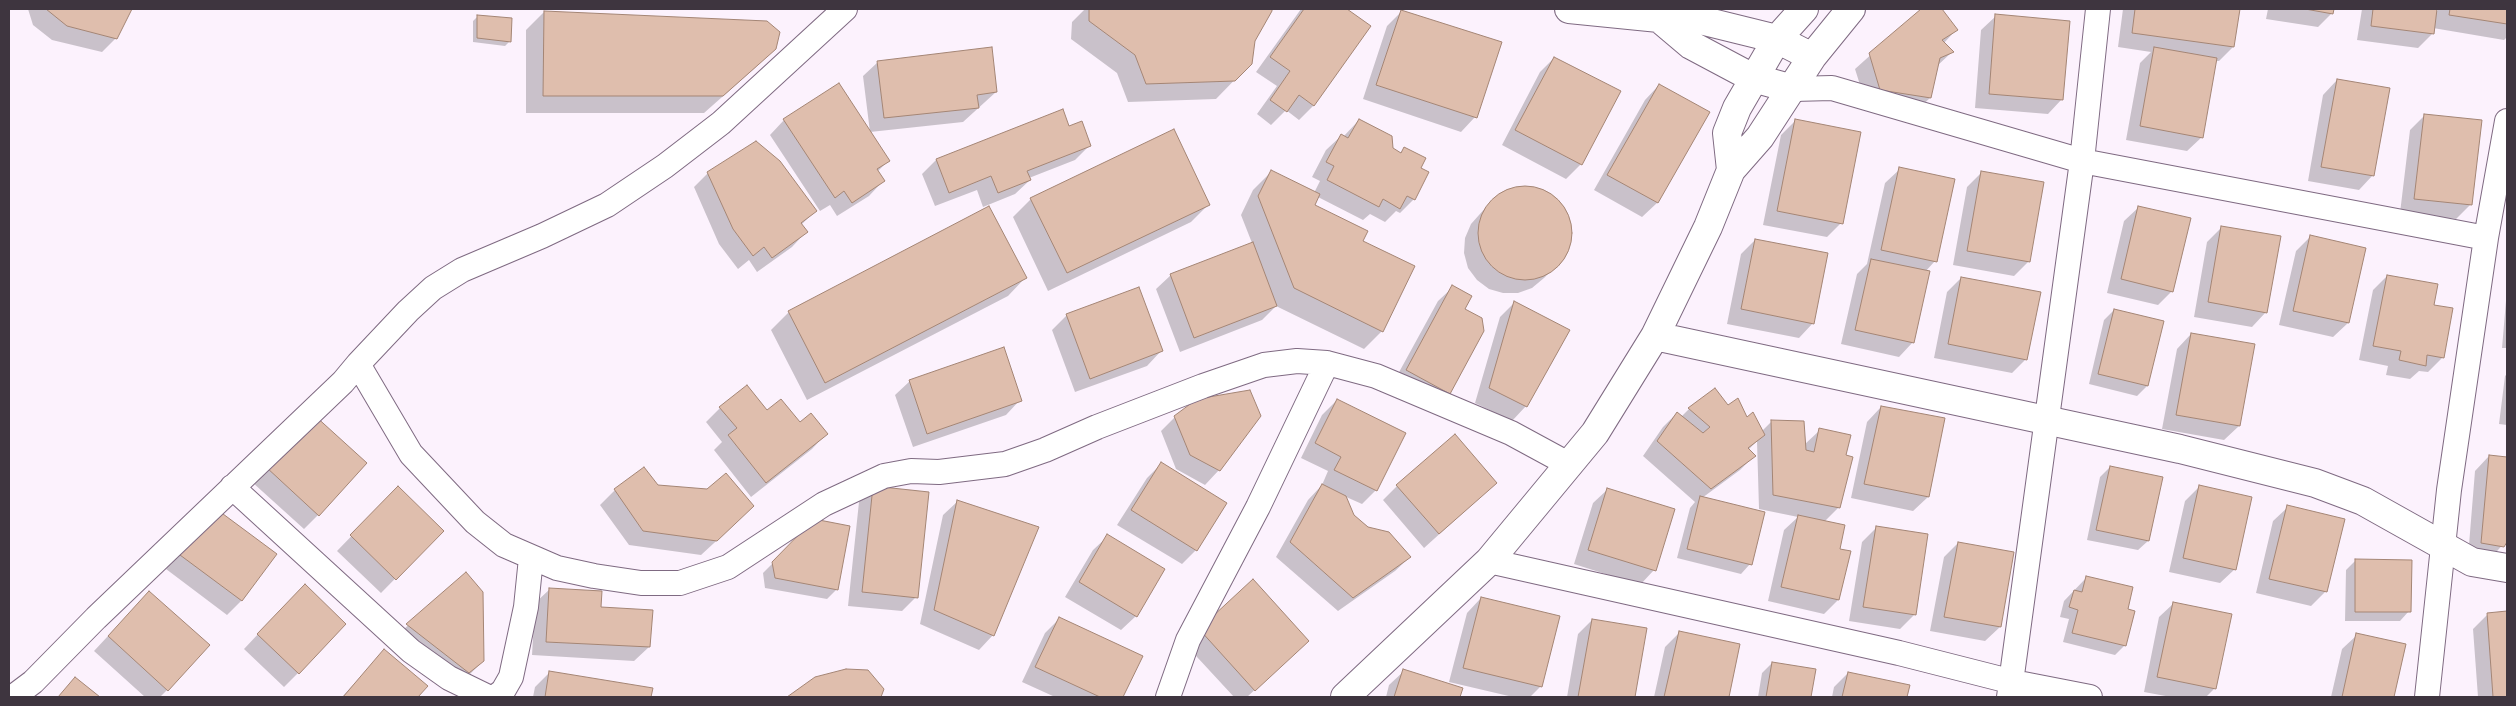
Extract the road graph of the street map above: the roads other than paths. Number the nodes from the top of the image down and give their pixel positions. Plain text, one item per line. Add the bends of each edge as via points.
1 (845, 9) edge
2 (1569, 9) edge
3 (1804, 9) edge
4 (1851, 9) edge
5 (2098, 9) edge
6 (1659, 18) junction
7 (1777, 39) junction
8 (1812, 57) junction
9 (1753, 78) junction
10 (1832, 88) junction
11 (1793, 89) junction
12 (2507, 121) edge
13 (2082, 160) junction
14 (1731, 170) junction
15 (2486, 238) junction
16 (1655, 336) junction
17 (1327, 363) junction
18 (358, 364) junction
19 (2048, 422) junction
20 (1570, 465) junction
21 (232, 487) junction
22 (2442, 547) junction
23 (531, 558) junction
24 (1489, 561) junction
25 (2507, 568) edge
26 (2011, 689) edge
27 (13, 697) edge
28 (488, 697) edge
29 (495, 697) edge
30 (1168, 697) edge
31 (1345, 697) edge
32 (2090, 697) edge
33 (2427, 697) edge

1 - 18 street via 721,122 665,166 607,205 447,279 408,311
2 - 6 main road
3 - 7 main road
4 - 8 main road
5 - 13 street
6 - 7 main road via 1696,19
6 - 9 main road via 1691,45
7 - 8 main road
7 - 9 main road
8 - 10 street
8 - 11 main road
9 - 11 main road
9 - 14 main road via 1727,133
10 - 11 street
10 - 13 street
11 - 14 main road via 1760,137
12 - 15 street
13 - 15 street
13 - 19 street
14 - 16 main road via 1708,227
15 - 22 street
16 - 19 main road
16 - 20 main road via 1595,433
17 - 20 street via 1376,376 1429,398 1511,433
17 - 23 street via 1297,361 1264,365 1005,464 884,476 824,504 728,567 680,583 641,583 594,576
17 - 30 street via 1258,508 1188,640
18 - 21 street
18 - 23 street via 411,454 444,492 504,545
19 - 22 main road via 2315,483 2363,501
19 - 26 street
20 - 24 main road
21 - 27 street via 33,682
21 - 28 street via 411,651 449,678
22 - 25 main road via 2472,562
22 - 33 street
23 - 29 street via 526,607 515,660 503,691
24 - 26 street via 1900,653
24 - 31 main road
26 - 32 street

